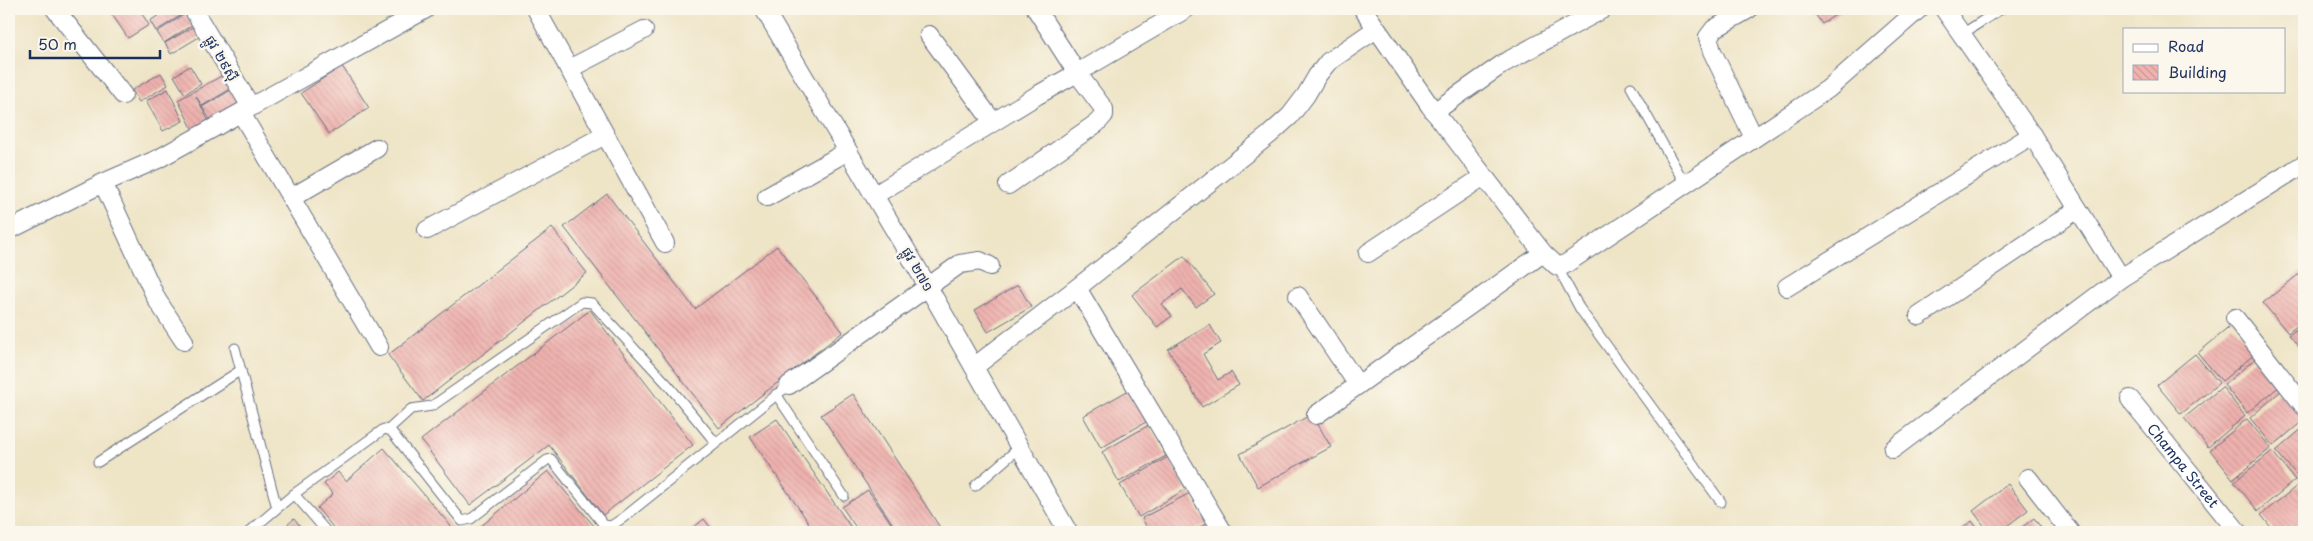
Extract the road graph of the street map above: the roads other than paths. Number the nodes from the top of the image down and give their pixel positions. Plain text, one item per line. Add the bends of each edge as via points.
1 (55, 9) edge
2 (193, 9) edge
3 (426, 9) edge
4 (536, 9) edge
5 (764, 9) edge
6 (1036, 9) edge
7 (1186, 9) edge
8 (1363, 9) edge
9 (1749, 9) edge
10 (1919, 9) edge
11 (1944, 9) edge
12 (2001, 9) edge
13 (1592, 11) edge
14 (1376, 29) junction
15 (644, 30) dead end
16 (1962, 34) junction
17 (929, 35) dead end
18 (569, 69) junction
19 (1077, 73) junction
20 (1631, 87) dead end
21 (123, 95) dead end
22 (246, 110) junction
23 (1434, 112) junction
24 (993, 122) junction
25 (606, 135) junction
26 (2032, 135) junction
27 (1754, 138) junction
28 (377, 148) dead end
29 (848, 150) junction
30 (2304, 164) edge
31 (1484, 176) junction
32 (103, 183) junction
33 (1685, 184) junction
34 (1008, 185) dead end
35 (874, 196) junction
36 (767, 197) dead end
37 (291, 198) junction
38 (2078, 209) junction
39 (9, 230) edge
40 (427, 230) dead end
41 (665, 243) dead end
42 (1368, 253) dead end
43 (1543, 253) junction
44 (990, 266) dead end
45 (1557, 266) junction
46 (2121, 278) junction
47 (927, 286) junction
48 (1786, 287) dead end
49 (1077, 288) junction
50 (1298, 296) dead end
51 (1920, 316) dead end
52 (2235, 318) dead end
53 (184, 341) dead end
54 (379, 347) dead end
55 (235, 348) dead end
56 (974, 367) junction
57 (241, 370) junction
58 (1358, 385) junction
59 (782, 390) junction
60 (2130, 399) dead end
61 (2304, 406) edge
62 (1316, 415) dead end
63 (389, 429) junction
64 (715, 442) junction
65 (1020, 448) junction
66 (1894, 449) dead end
67 (98, 462) dead end
68 (2028, 478) dead end
69 (975, 486) dead end
70 (294, 494) junction
71 (844, 496) dead end
72 (1721, 502) dead end
73 (277, 508) junction
74 (249, 532) edge
75 (327, 532) edge
76 (1068, 532) edge
77 (1223, 532) edge
78 (2070, 532) edge
79 (2238, 532) edge

1 - 21 street
2 - 22 street, ផ្លូវ ២៩ស៊ី
3 - 22 street
4 - 18 street
5 - 29 street, ផ្លូវ ២៧១
6 - 19 street
7 - 19 street
8 - 14 street
9 - 27 street via 1714,29 1708,37
10 - 27 street via 1828,89
11 - 16 street
12 - 16 lane
13 - 23 street via 1504,63
14 - 23 street
14 - 49 street via 1328,62 1296,109 1269,135
15 - 18 street
16 - 26 street
17 - 24 street
18 - 25 street
19 - 24 street
19 - 34 street via 1104,109 1104,115
20 - 33 lane
22 - 32 street via 158,160
22 - 37 street, ផ្លូវ ២៩ស៊ី
23 - 31 street
24 - 35 street
25 - 40 street
25 - 41 street
26 - 38 street
26 - 48 street
27 - 33 street
28 - 37 street
29 - 35 street, ផ្លូវ ២៧១
29 - 36 street
30 - 46 street
31 - 42 street
31 - 43 street
32 - 39 street
32 - 53 street via 157,300
33 - 45 street
35 - 47 street, ផ្លូវ ២៧១
37 - 54 street, ផ្លូវ ២៩ស៊ី
38 - 46 street
38 - 51 street
43 - 45 street
43 - 58 street
44 - 47 street via 980,261 960,264
45 - 72 lane via 1580,309
46 - 66 street
47 - 56 street, ផ្លូវ ២៧១
47 - 59 street
49 - 56 street
49 - 77 street
50 - 58 street
52 - 61 street
55 - 57 lane
56 - 65 street, ផ្លូវ ២៧១
57 - 67 lane
57 - 73 lane
58 - 62 street
59 - 64 lane
59 - 71 lane
60 - 79 street, Champa Street
63 - 64 lane via 412,409 432,406 582,302 592,303 670,386
63 - 64 lane via 462,521 471,519 551,460 604,525 611,526
63 - 70 lane via 384,429
65 - 69 lane
65 - 76 street, ផ្លូវ ២៧១
68 - 78 street
70 - 73 lane
70 - 75 lane
73 - 74 lane

